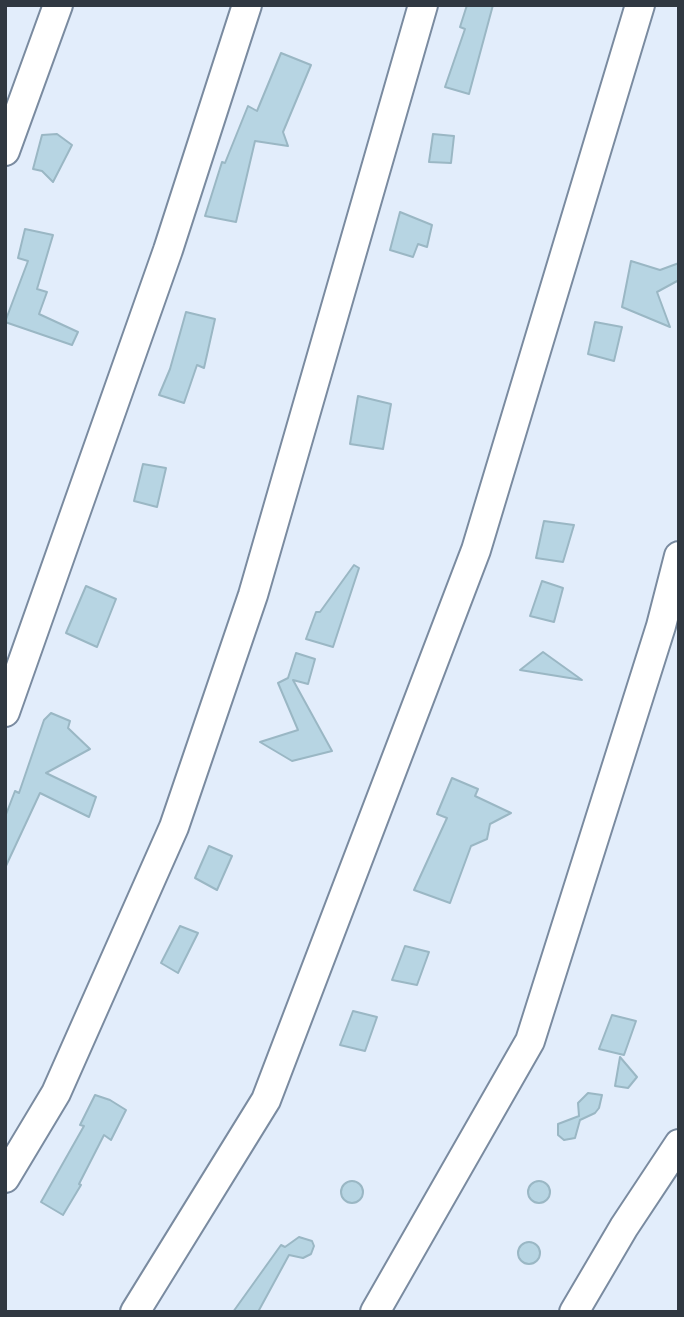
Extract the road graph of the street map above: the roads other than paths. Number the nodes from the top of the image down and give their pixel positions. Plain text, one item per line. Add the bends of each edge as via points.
1 (58, 5) edge
2 (247, 5) edge
3 (423, 5) edge
4 (640, 5) edge
5 (5, 151) edge
6 (679, 556) edge
7 (5, 712) edge
8 (679, 1144) edge
9 (5, 1178) edge
10 (135, 1312) edge
11 (375, 1312) edge
12 (574, 1312) edge

1 - 5 street
2 - 7 street via 168,250
3 - 9 street via 253,595 174,827 56,1093
4 - 10 street via 476,550 266,1100
6 - 11 street via 662,626 530,1041
8 - 12 street

